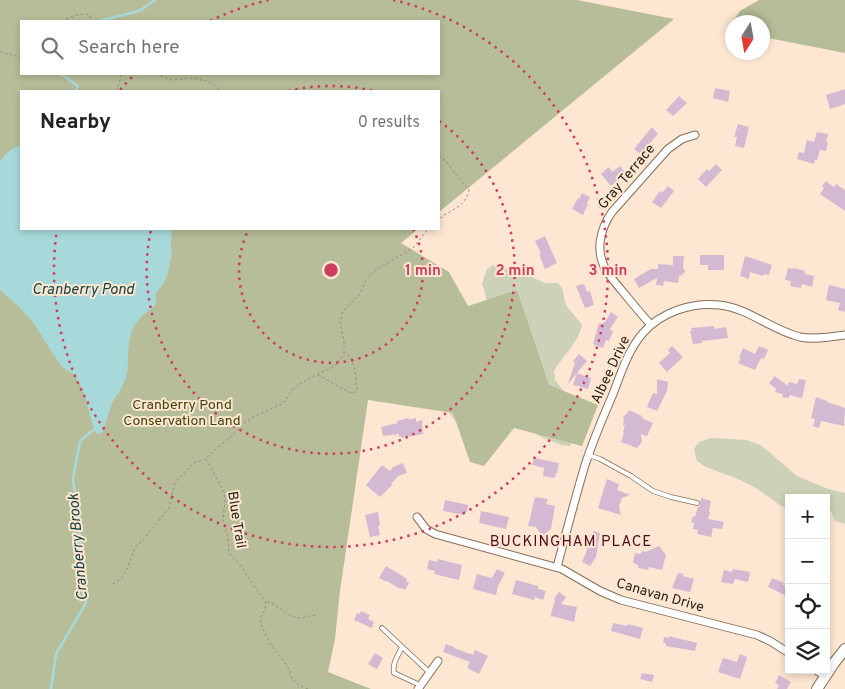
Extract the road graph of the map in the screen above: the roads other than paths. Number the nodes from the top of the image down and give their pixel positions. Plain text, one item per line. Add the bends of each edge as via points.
1 (695, 135) dead end
2 (651, 325) junction
3 (845, 335) edge
4 (588, 455) junction
5 (697, 503) dead end
6 (417, 517) dead end
7 (556, 567) junction
8 (382, 628) dead end
9 (402, 647) junction
10 (845, 649) edge
11 (785, 650) edge
12 (438, 660) dead end
13 (830, 663) edge
14 (429, 672) junction
15 (820, 674) edge
16 (419, 687) edge
17 (816, 689) edge

1 - 2 street, Gray Terrace via 668,149 612,212 601,234 600,252 604,268
2 - 3 street, Albee Drive via 679,310 712,304 738,309 800,337
2 - 4 street, Albee Drive via 629,353
4 - 5 lane via 654,491
4 - 7 street, Albee Drive
6 - 7 street, Canavan Drive via 426,529 435,534
7 - 11 street, Canavan Drive via 621,600 757,635
8 - 9 lane
9 - 14 lane
9 - 16 lane via 395,661 394,673
10 - 13 main road
12 - 14 street
14 - 16 street
15 - 17 main road

